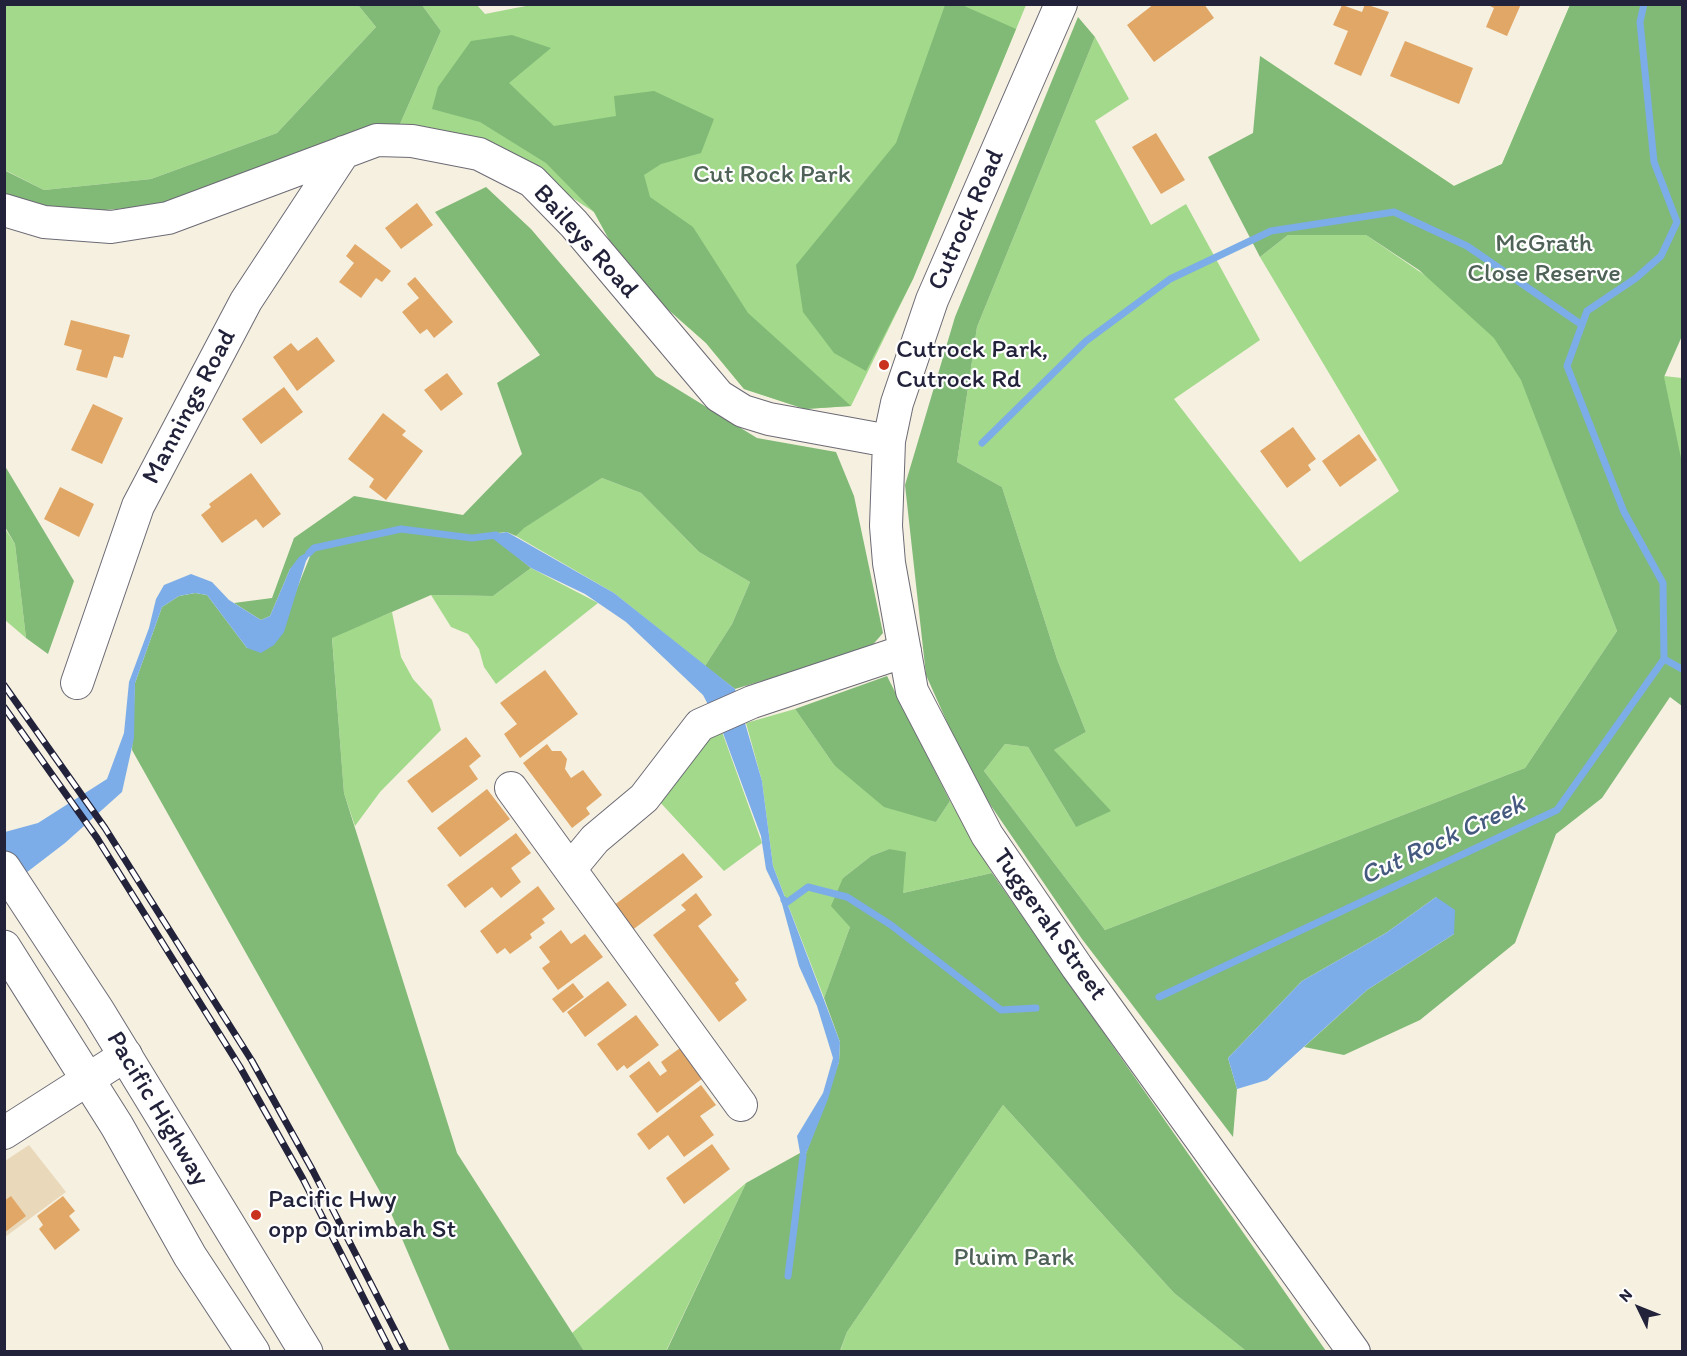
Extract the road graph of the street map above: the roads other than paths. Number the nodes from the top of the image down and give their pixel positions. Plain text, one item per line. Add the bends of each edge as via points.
1 (1061, 4) edge
2 (344, 152) junction
3 (4, 210) edge
4 (889, 441) junction
5 (905, 651) junction
6 (77, 683) dead end
7 (511, 788) dead end
8 (4, 868) edge
9 (571, 868) junction
10 (4, 947) edge
11 (126, 1055) junction
12 (87, 1079) junction
13 (741, 1105) dead end
14 (4, 1133) edge
15 (253, 1352) edge
16 (306, 1352) edge
17 (1354, 1352) edge

1 - 4 street, Cutrock Road via 932,300 907,369
2 - 3 street, Baileys Road via 168,218 111,227 44,222
2 - 4 street, Baileys Road via 377,140 412,141 479,154 532,181 574,224 719,396 743,411 769,419
2 - 6 street, Mannings Road via 246,301 138,506
4 - 5 street, Tuggerah Street via 886,526
5 - 9 street via 752,702 700,725 644,798 595,839
5 - 17 street, Tuggerah Street via 912,691 987,835 1077,967
7 - 9 street
8 - 11 main road, Pacific Highway
9 - 13 street
10 - 12 main road, Pacific Highway
11 - 12 street
11 - 16 main road, Pacific Highway
12 - 14 street
12 - 15 main road, Pacific Highway via 190,1256

